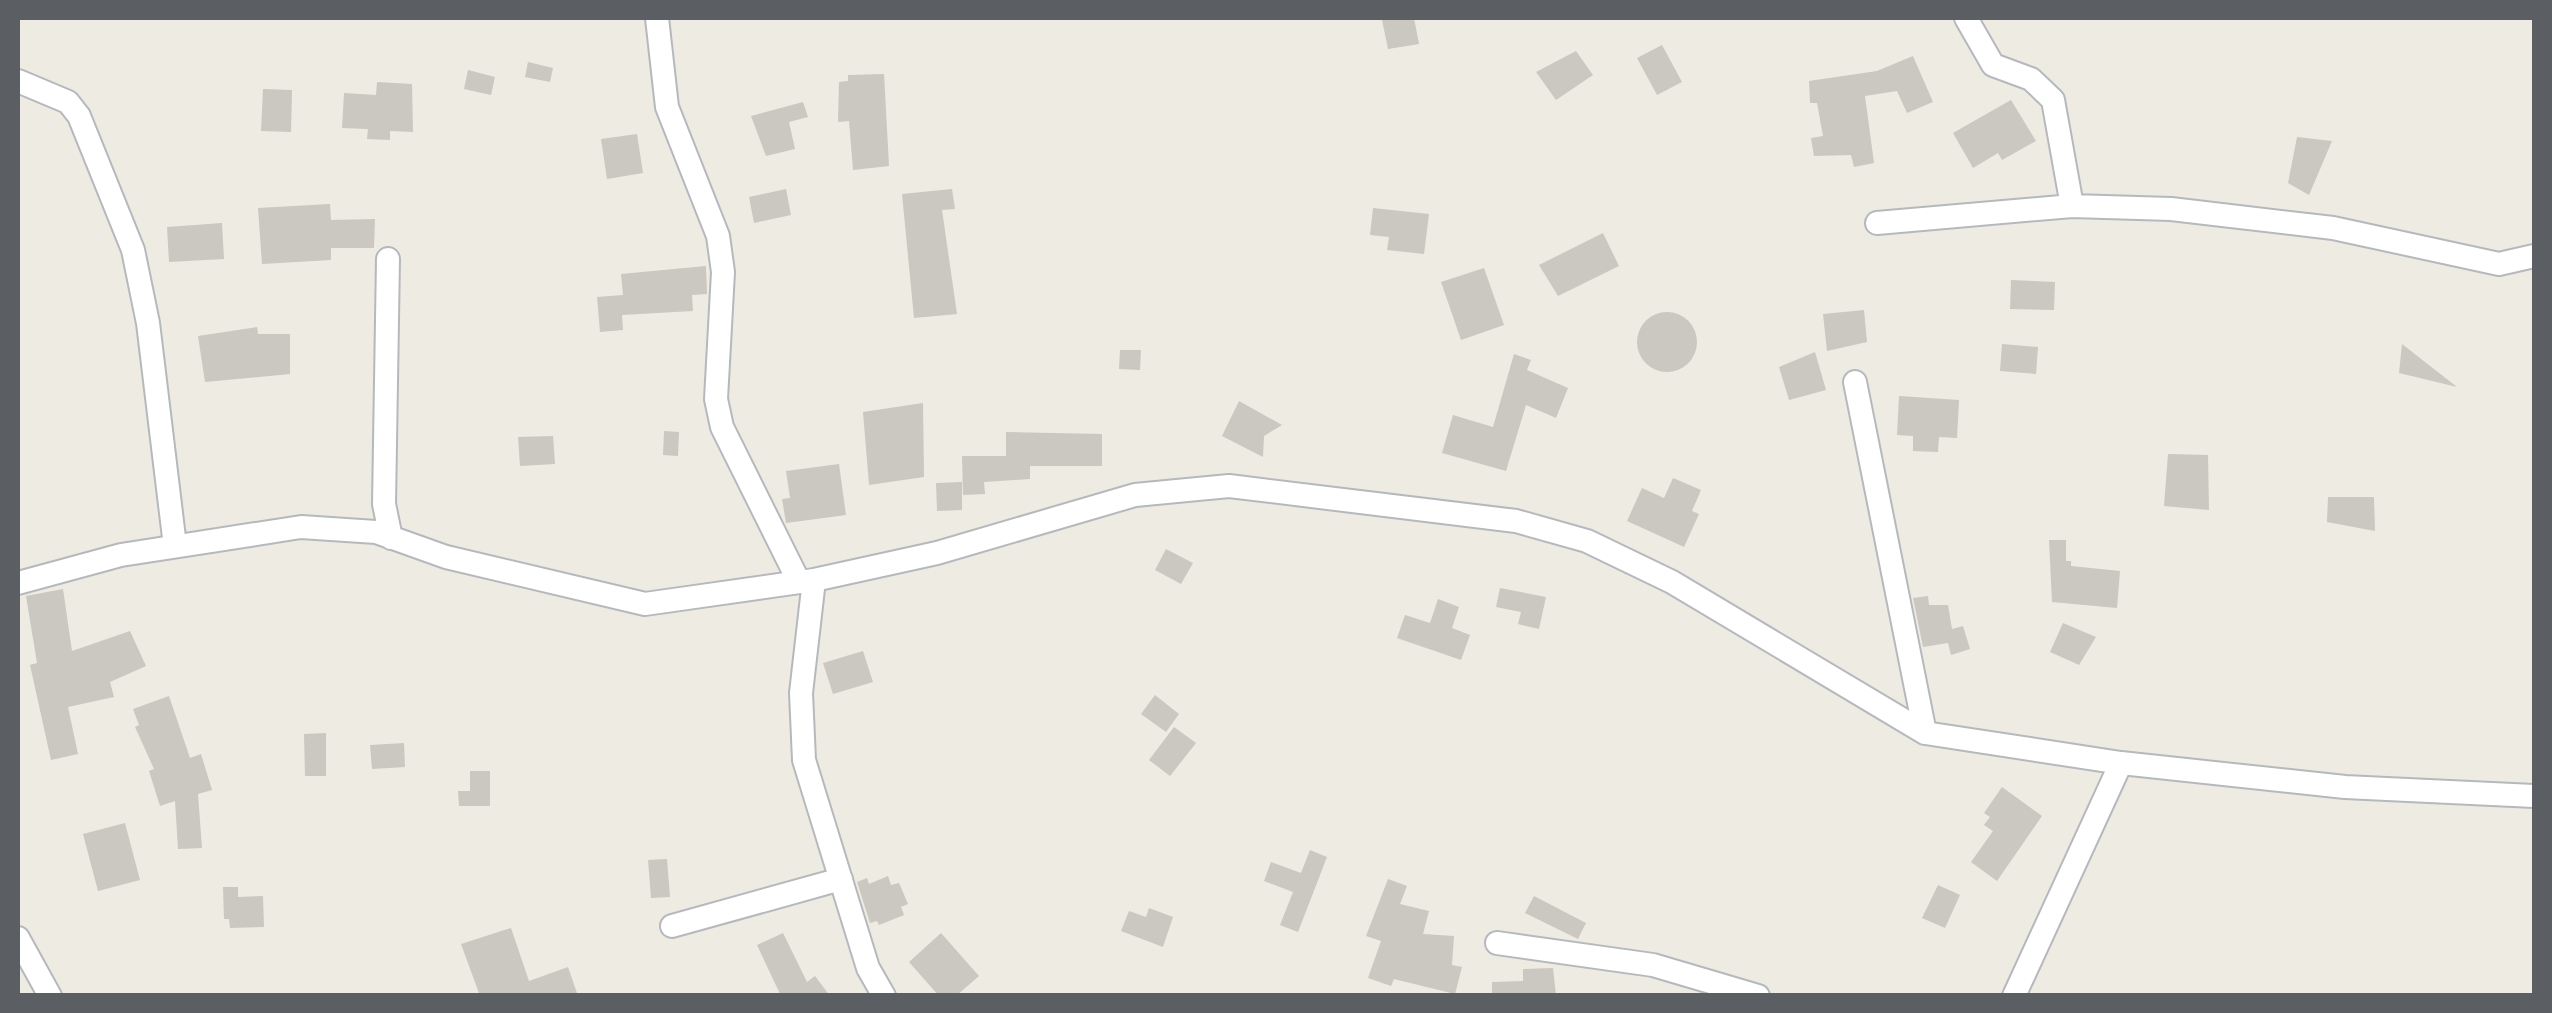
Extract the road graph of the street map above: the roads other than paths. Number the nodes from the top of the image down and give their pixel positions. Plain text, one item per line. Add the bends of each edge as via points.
1 (657, 18) edge
2 (1966, 18) edge
3 (18, 80) edge
4 (2072, 206) junction
5 (1877, 223) dead end
6 (2534, 256) edge
7 (388, 259) dead end
8 (1856, 382) dead end
9 (391, 538) junction
10 (175, 546) junction
11 (806, 581) junction
12 (18, 583) edge
13 (1925, 732) junction
14 (2122, 763) junction
15 (2534, 796) edge
16 (841, 879) junction
17 (672, 926) dead end
18 (18, 938) edge
19 (1497, 944) dead end
20 (50, 996) edge
21 (884, 996) edge
22 (1758, 996) edge
23 (2014, 996) edge

1 - 11 street via 667,107 718,236 723,272 716,399 722,427
2 - 4 street via 1993,65 2032,79 2053,100
3 - 10 street via 68,102 80,116 133,250
4 - 5 street
4 - 6 street via 2171,209 2333,228 2498,264
7 - 9 street via 384,504
8 - 13 street
9 - 10 street via 301,527
9 - 11 street via 645,604
10 - 12 street
11 - 13 street via 937,554 1135,494 1184,487 1229,486 1516,521 1586,541 1672,582
11 - 16 street via 804,760
13 - 14 street
14 - 15 street via 2380,789
14 - 23 street
16 - 17 street
16 - 21 street via 868,968
18 - 20 street
19 - 22 street via 1653,965

